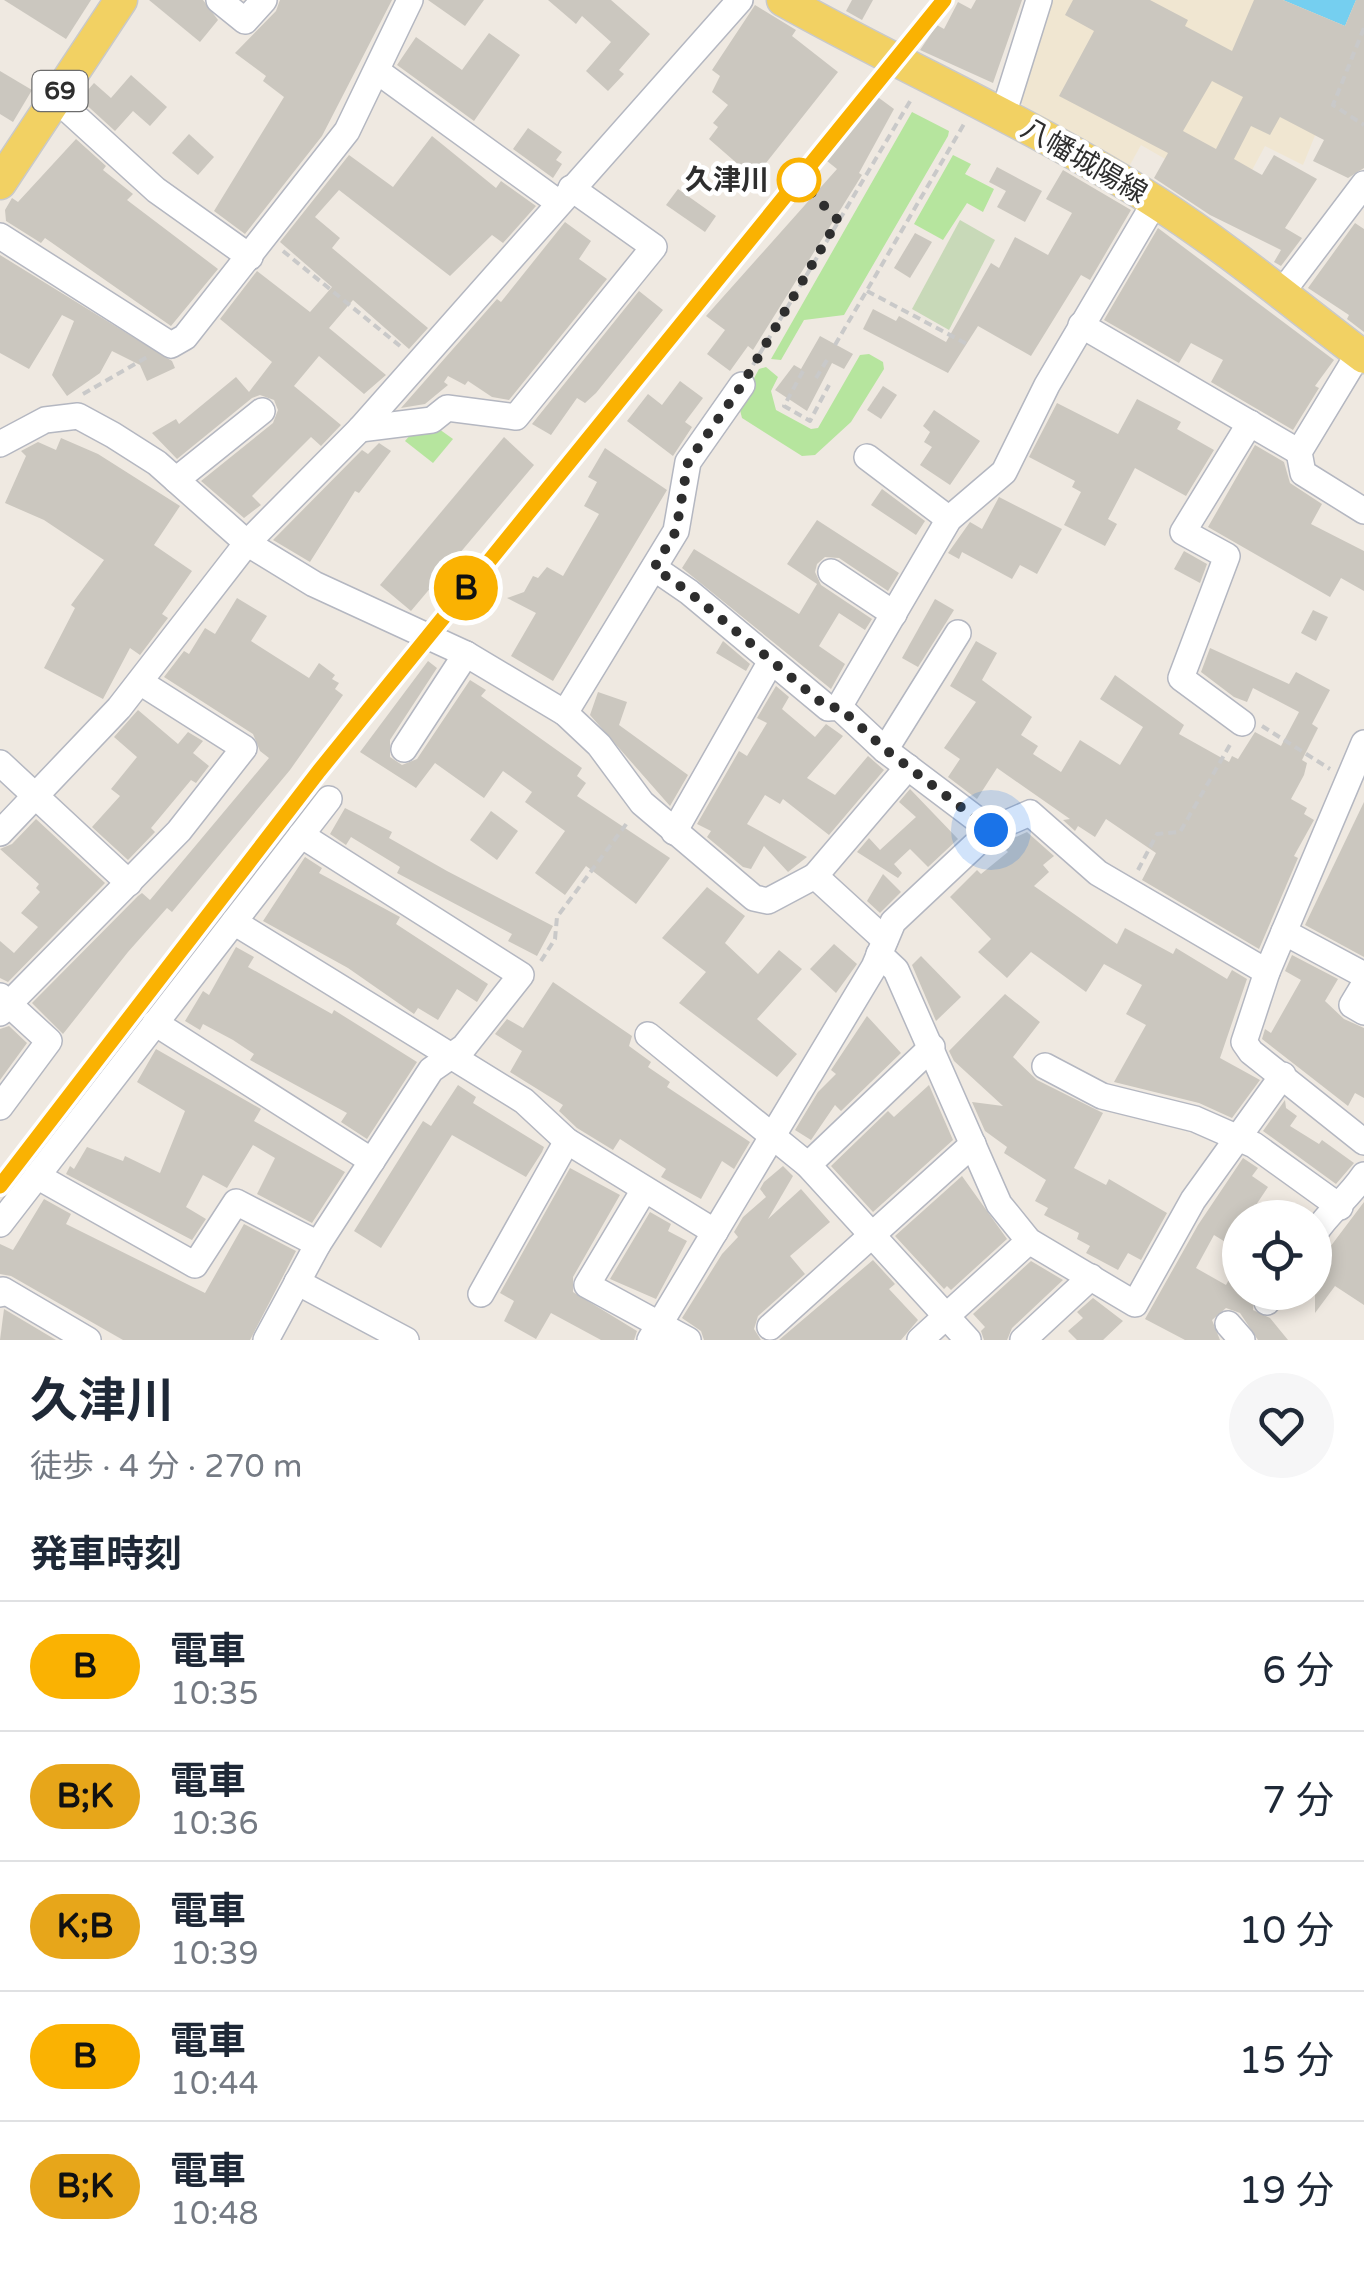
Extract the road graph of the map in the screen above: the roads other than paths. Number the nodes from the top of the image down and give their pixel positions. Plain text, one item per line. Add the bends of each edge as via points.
1 (121, 0) edge
2 (218, 0) edge
3 (264, 0) edge
4 (410, 0) edge
5 (740, 0) edge
6 (783, 0) edge
7 (1039, 0) edge
8 (377, 71) junction
9 (55, 98) junction
10 (990, 109) junction
11 (0, 183) edge
12 (1364, 184) edge
13 (565, 196) junction
14 (1155, 202) junction
15 (0, 236) edge
16 (258, 247) junction
17 (1283, 291) junction
18 (1082, 324) junction
19 (1362, 355) edge
20 (742, 385) road end
21 (262, 411) dead end
22 (1250, 423) junction
23 (360, 428) junction
24 (0, 444) edge
25 (1299, 452) junction
26 (867, 456) dead end
27 (176, 480) junction
28 (1364, 511) edge
29 (949, 519) junction
30 (247, 543) junction
31 (654, 568) junction
32 (831, 572) dead end
33 (894, 614) junction
34 (958, 633) dead end
35 (466, 654) junction
36 (770, 663) junction
37 (140, 682) junction
38 (839, 707) junction
39 (565, 714) junction
40 (1242, 723) road end
41 (1364, 743) edge
42 (404, 749) dead end
43 (886, 750) junction
44 (0, 764) edge
45 (908, 767) junction
46 (35, 796) junction
47 (329, 799) dead end
48 (991, 830) junction
49 (674, 832) junction
50 (0, 833) edge
51 (301, 835) junction
52 (814, 876) junction
53 (129, 883) junction
54 (234, 922) junction
55 (1284, 932) junction
56 (882, 947) junction
57 (1266, 972) junction
58 (1364, 975) edge
59 (1364, 985) edge
60 (3, 1004) edge
61 (1364, 1012) edge
62 (155, 1023) junction
63 (648, 1035) dead end
64 (932, 1047) junction
65 (451, 1056) junction
66 (1045, 1066) dead end
67 (1283, 1075) junction
68 (0, 1107) edge
69 (773, 1136) junction
70 (1238, 1138) junction
71 (567, 1141) junction
72 (1364, 1142) edge
73 (974, 1144) junction
74 (372, 1161) junction
75 (808, 1164) junction
76 (37, 1176) junction
77 (1364, 1176) edge
78 (644, 1190) junction
79 (1340, 1207) junction
80 (1332, 1212) edge
81 (0, 1224) edge
82 (714, 1232) junction
83 (873, 1236) junction
84 (1029, 1241) junction
85 (318, 1244) junction
86 (1091, 1277) junction
87 (297, 1282) junction
88 (0, 1294) edge
89 (481, 1294) dead end
90 (946, 1316) junction
91 (770, 1328) dead end
92 (655, 1331) edge
93 (88, 1340) edge
94 (266, 1340) edge
95 (406, 1340) edge
96 (688, 1340) edge
97 (920, 1340) edge
98 (968, 1340) edge
99 (1023, 1340) edge

1 - 9 main road, 69
2 - 3 street via 245,21
4 - 8 street
5 - 13 street
6 - 10 main road, 八幡城陽線
7 - 10 street
8 - 13 street
8 - 16 street via 346,131
9 - 11 main road, 69
9 - 16 street via 156,190
10 - 14 main road, 八幡城陽線
12 - 17 street
13 - 23 street
13 - 23 street via 654,247 516,417 447,408 432,420
14 - 17 main road, 八幡城陽線
14 - 18 street
15 - 16 street via 171,345 185,338
17 - 19 main road, 八幡城陽線
18 - 22 street
18 - 29 street via 1004,472
19 - 25 street
20 - 31 street via 688,462 676,531
21 - 27 street
22 - 25 street
22 - 40 street via 1183,532 1227,556 1180,678
23 - 30 street
24 - 27 street via 45,420 78,416
25 - 28 street via 1303,473
26 - 29 street
27 - 30 street
29 - 33 street
30 - 35 street via 314,584
30 - 37 street
31 - 36 street
31 - 39 street
32 - 33 street
33 - 38 street
34 - 43 street
35 - 39 street
35 - 42 street
36 - 38 street via 828,708
36 - 49 street
37 - 46 street
37 - 53 street via 244,748
38 - 43 street
39 - 49 street
41 - 55 street
43 - 45 street
44 - 46 street
45 - 48 street
45 - 52 street
46 - 50 street
46 - 53 street
47 - 51 street
48 - 56 street via 892,922
48 - 57 street via 1030,813 1098,873
49 - 52 street via 754,898 768,901
51 - 54 street
51 - 65 street via 521,976
52 - 56 street
53 - 60 street
54 - 62 street
54 - 65 street
55 - 57 street
55 - 58 street
56 - 64 street
56 - 69 street
57 - 67 street via 1244,1042
59 - 61 street via 1352,1005
60 - 68 street via 49,1040
62 - 74 street
62 - 76 street
63 - 69 street
64 - 73 street
64 - 75 street
65 - 71 street via 524,1101
65 - 74 street via 431,1070
66 - 70 street via 1102,1096 1195,1119
67 - 70 street
67 - 72 street
69 - 75 street
69 - 82 street
70 - 79 street
70 - 86 street via 1135,1304
71 - 78 street
71 - 89 street
73 - 83 street
73 - 84 street via 999,1204
74 - 85 street
75 - 83 street
76 - 81 street
76 - 85 street via 195,1266 236,1202
77 - 79 street
78 - 82 street
78 - 92 street via 588,1285
79 - 80 street
82 - 92 street
83 - 90 street
83 - 91 street
84 - 86 street
84 - 90 street
85 - 87 street
86 - 99 street
87 - 94 street
87 - 95 street
88 - 93 street
90 - 97 street
90 - 98 street
92 - 96 street

